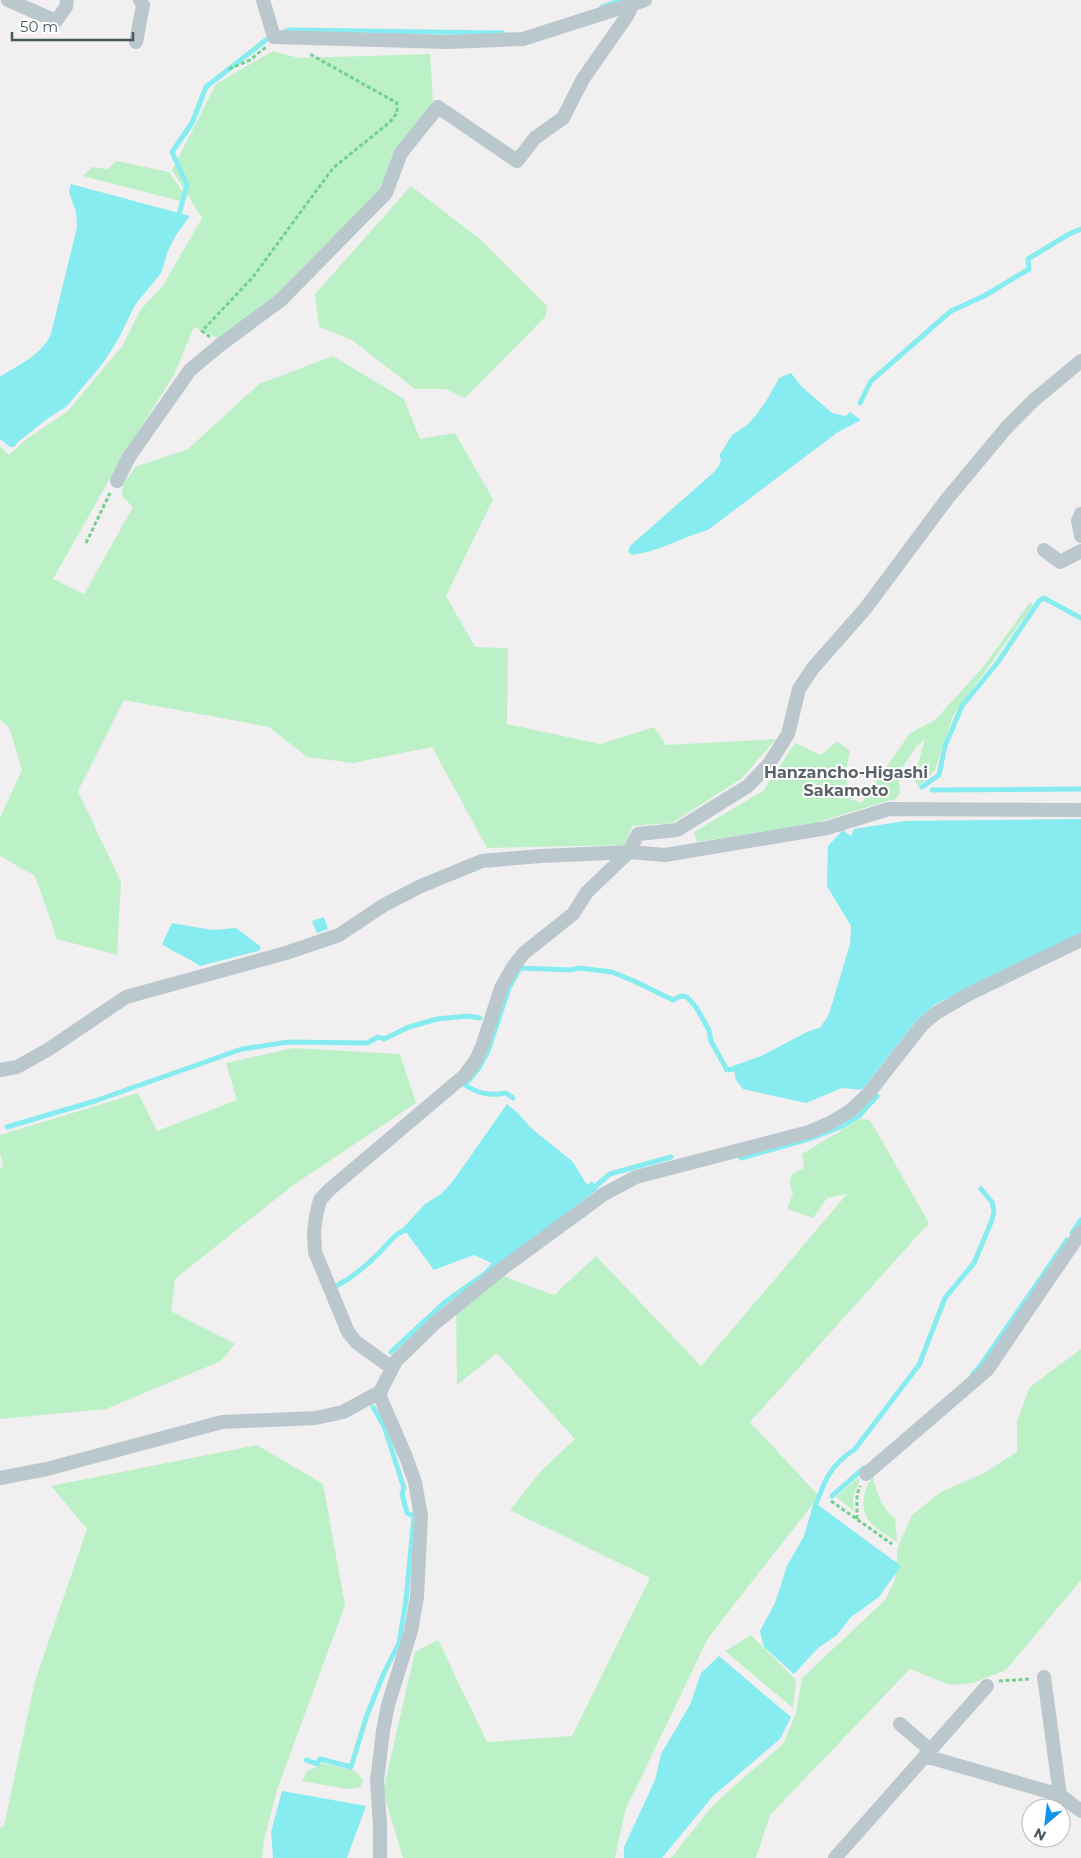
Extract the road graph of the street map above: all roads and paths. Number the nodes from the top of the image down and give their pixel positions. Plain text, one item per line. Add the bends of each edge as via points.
1 (8, 0) edge
2 (68, 0) edge
3 (140, 0) edge
4 (263, 0) edge
5 (638, 2) edge
6 (274, 37) junction
7 (136, 42) dead end
8 (300, 49) dead end
9 (229, 69) dead end
10 (220, 344) junction
11 (1081, 361) edge
12 (117, 481) joint
13 (1081, 514) edge
14 (1081, 536) edge
15 (86, 543) dead end
16 (1044, 550) dead end
17 (1081, 551) edge
18 (1081, 810) edge
19 (629, 852) junction
20 (1081, 940) edge
21 (0, 1070) edge
22 (1081, 1232) edge
23 (392, 1368) junction
24 (380, 1392) junction
25 (866, 1474) joint
26 (0, 1478) edge
27 (831, 1501) dead end
28 (857, 1519) junction
29 (892, 1544) dead end
30 (1044, 1677) joint
31 (987, 1686) joint
32 (900, 1724) dead end
33 (927, 1753) junction
34 (1060, 1795) junction
35 (1081, 1811) edge
36 (380, 1858) edge
37 (835, 1858) edge

1 - 2 street via 56,21
3 - 7 street via 143,6
4 - 6 street
5 - 6 street via 523,39 448,42
5 - 10 street via 583,80 563,118 535,138 517,161 438,107 401,153 386,193 281,300
6 - 9 path via 274,44
8 - 10 path via 397,103 397,114 333,168 253,277 202,331
10 - 12 street via 190,370 129,458
11 - 19 street via 1007,427 947,499 865,609 814,668 799,689 788,734 769,764 748,786 677,830 638,834
12 - 15 path
13 - 14 street via 1078,521
16 - 17 street via 1060,562
18 - 19 street via 890,809 827,828 684,852 664,855
19 - 21 street via 482,861 384,905 338,935 286,953 126,997 49,1049 17,1067
19 - 23 street via 587,892 573,914 513,967 501,988 476,1060 465,1075 320,1200 314,1232 316,1252 348,1332 356,1342
20 - 23 street via 936,1013 922,1025 868,1094 850,1111 830,1123 809,1132 636,1177 604,1194 435,1323
22 - 25 street via 987,1370
23 - 24 street
24 - 26 street via 343,1412 316,1418 222,1422 47,1470
24 - 36 street via 415,1482 421,1516 417,1597 411,1631 388,1705 377,1781
25 - 28 path via 857,1495
27 - 28 path
28 - 29 path
30 - 31 path via 993,1682
30 - 34 street
31 - 33 street
32 - 33 street
33 - 34 street
33 - 37 street
34 - 35 street

